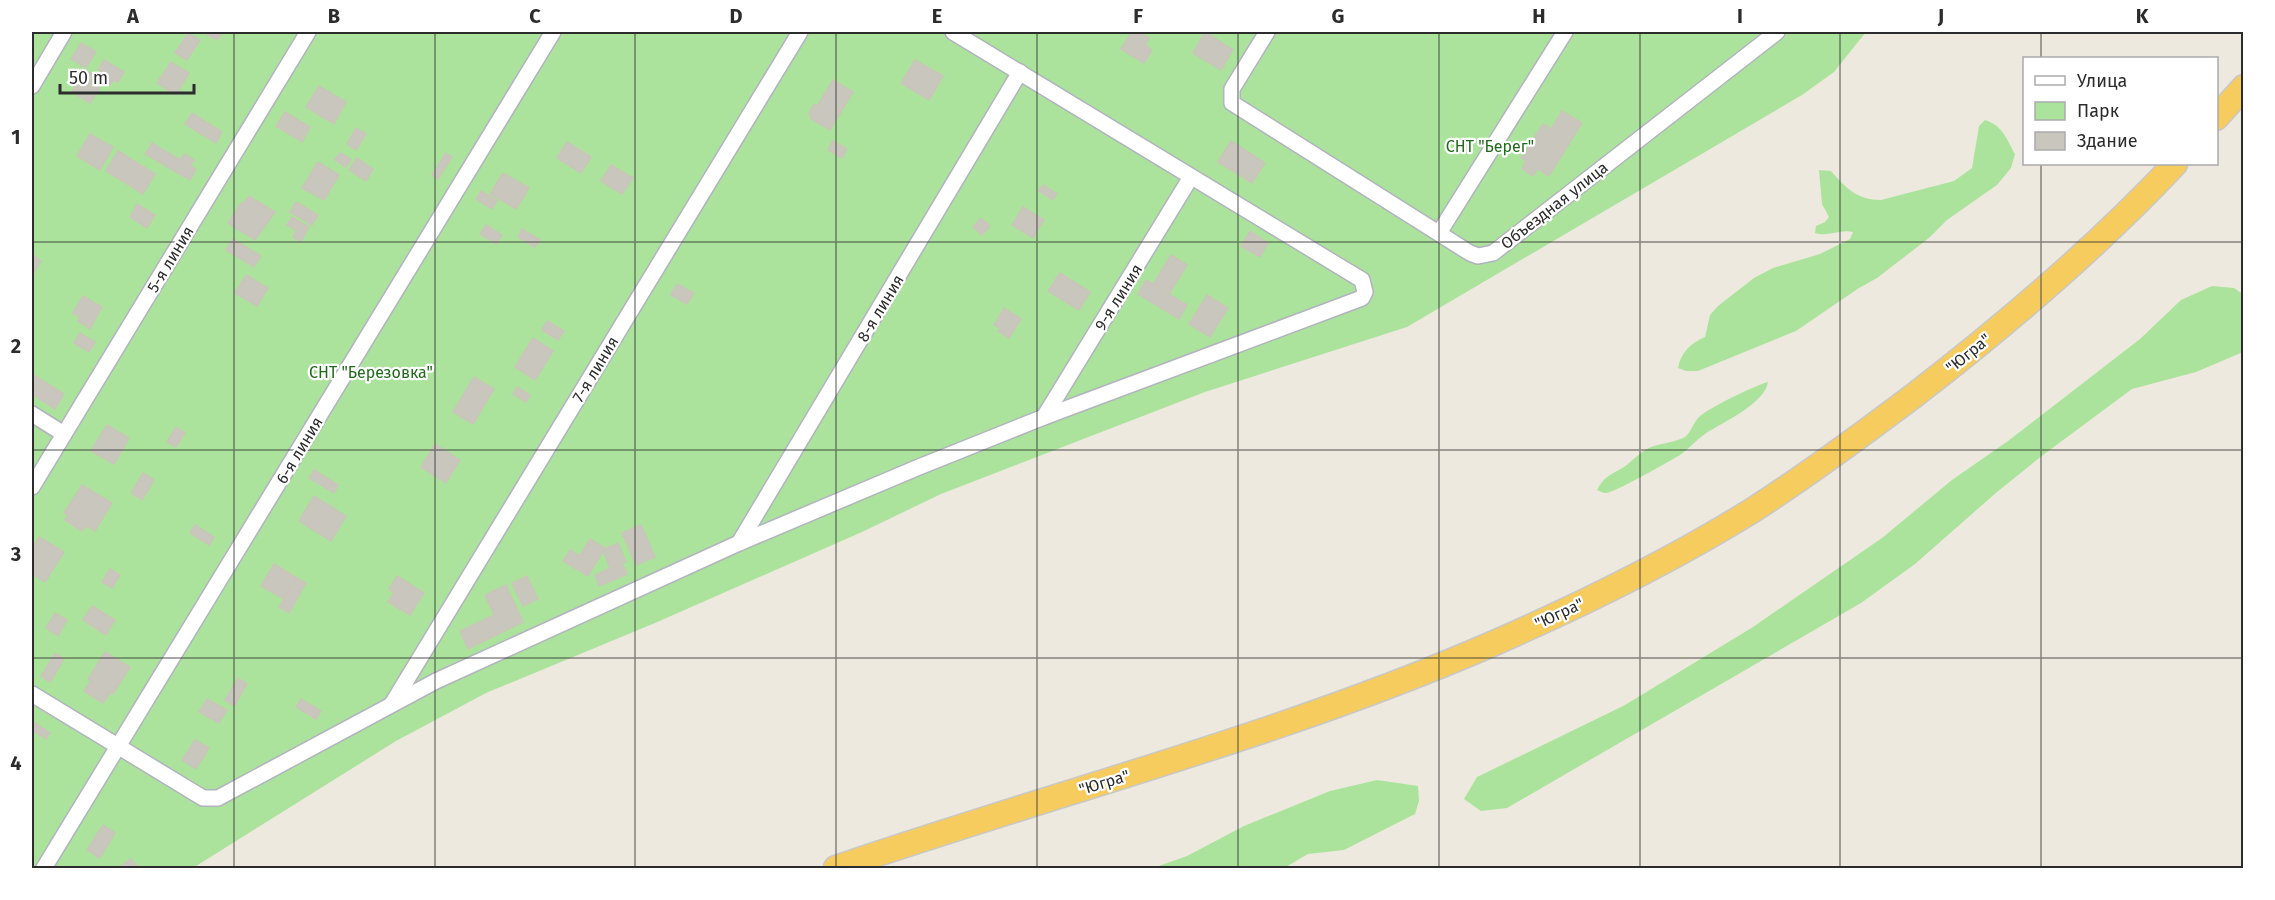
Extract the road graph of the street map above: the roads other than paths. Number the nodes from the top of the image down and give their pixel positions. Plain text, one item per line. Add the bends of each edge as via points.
1 (64, 32) edge
2 (308, 32) edge
3 (553, 32) edge
4 (800, 32) edge
5 (953, 32) edge
6 (1267, 32) edge
7 (1565, 32) edge
8 (1777, 32) edge
9 (1020, 72) junction
10 (32, 86) edge
11 (2244, 87) edge
12 (2218, 117) edge
13 (2174, 165) edge
14 (1191, 177) junction
15 (1439, 233) junction
16 (32, 414) edge
17 (1044, 417) junction
18 (64, 434) junction
19 (32, 487) edge
20 (740, 543) junction
21 (32, 694) edge
22 (391, 706) junction
23 (119, 747) junction
24 (44, 868) edge
25 (836, 868) edge

1 - 10 street
2 - 18 street, 5-я линия
3 - 23 street, 6-я линия
4 - 22 street, 7-я линия
5 - 9 street
6 - 15 street, Объездная улица via 1235,82 1232,103
7 - 15 street
8 - 15 street, Объездная улица via 1493,253 1478,256
9 - 14 street
9 - 20 street, 8-я линия
11 - 12 highway
13 - 25 highway, "Югра" via 2030,302 1912,397 1752,511 1638,575 1494,643 1334,706
14 - 17 street, 9-я линия
14 - 17 street via 1362,280 1362,298
16 - 18 street
17 - 20 street
18 - 19 street, 5-я линия
20 - 22 street via 488,657
21 - 23 street
22 - 23 street via 218,798 203,798
23 - 24 street, 6-я линия

